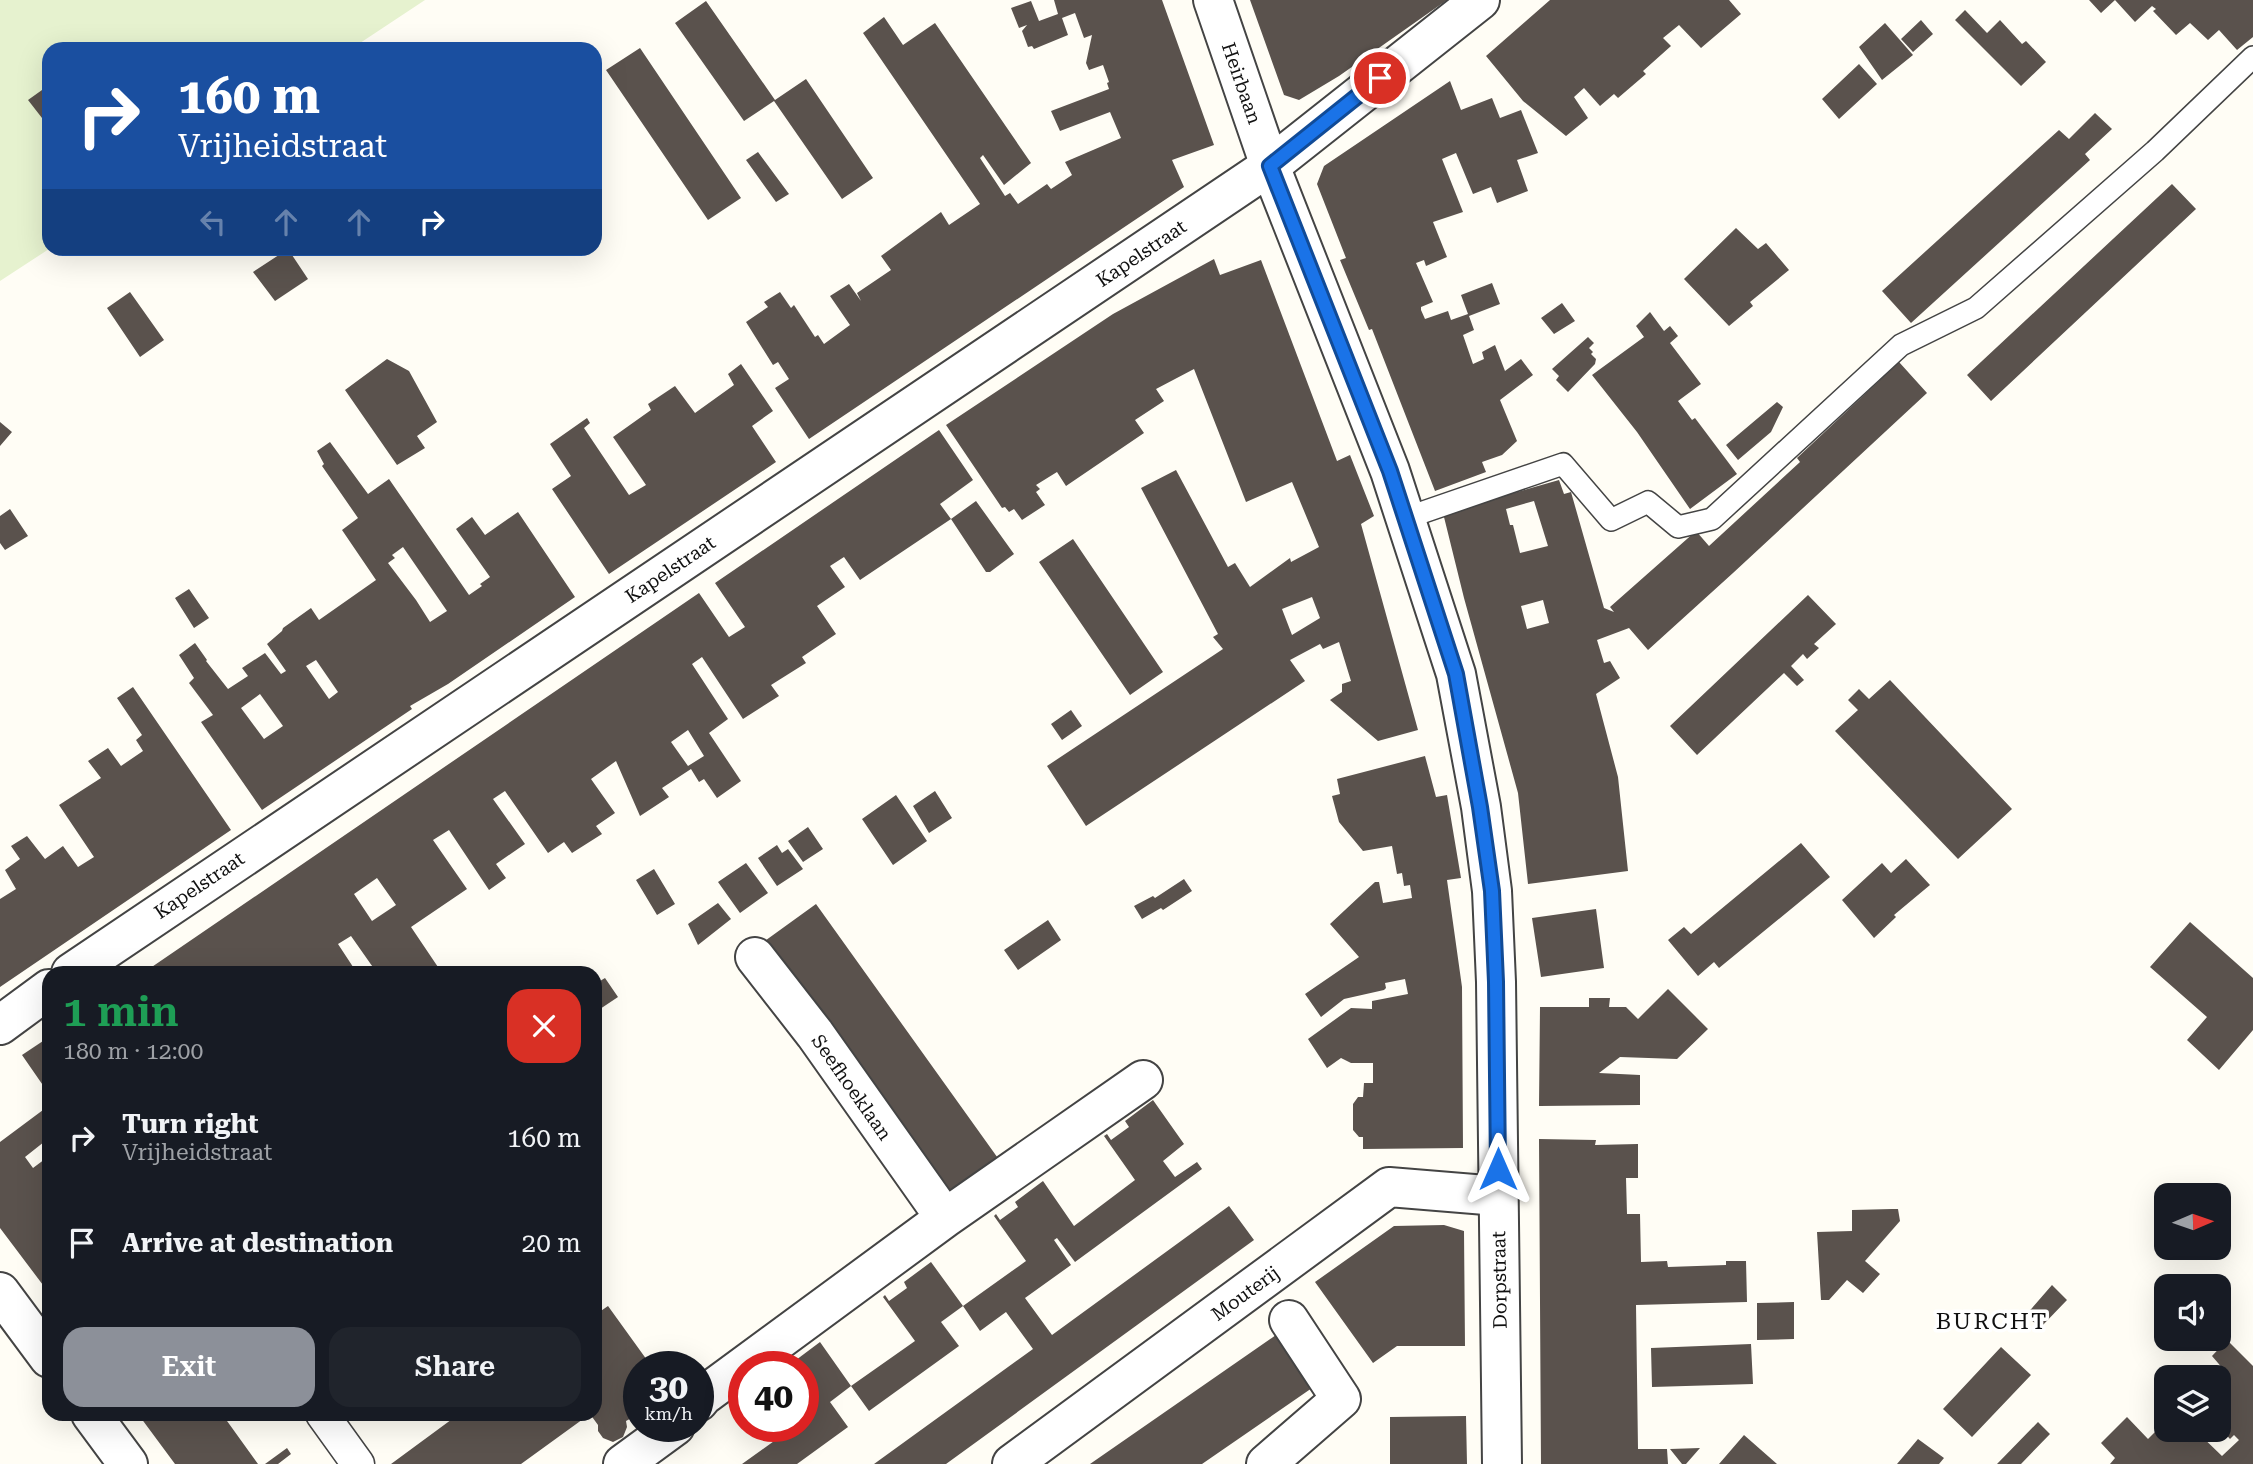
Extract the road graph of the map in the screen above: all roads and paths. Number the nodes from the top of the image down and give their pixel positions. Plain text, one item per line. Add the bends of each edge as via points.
1 (1213, 0) edge
2 (1480, 0) edge
3 (2253, 57) edge
4 (1270, 166) junction
5 (1406, 518) junction
6 (755, 957) dead end
7 (81, 966) edge
8 (42, 994) edge
9 (0, 1025) edge
10 (1143, 1080) dead end
11 (1498, 1196) junction
12 (945, 1218) junction
13 (0, 1292) edge
14 (1289, 1320) dead end
15 (42, 1349) edge
16 (714, 1388) edge
17 (96, 1421) edge
18 (327, 1421) edge
19 (653, 1442) edge
20 (128, 1464) edge
21 (358, 1464) edge
22 (623, 1464) edge
23 (1012, 1464) edge
24 (1266, 1464) edge
25 (1502, 1464) edge

1 - 4 street, Heirbaan
2 - 4 street, Kapelstraat
3 - 5 lane via 2155,151 1976,308 1901,345 1712,519 1678,527 1648,502 1611,520 1563,464
4 - 5 street, Dorpstraat
4 - 7 street, Kapelstraat
5 - 11 street, Dorpstraat via 1456,674 1492,891
6 - 12 street, Seefhoeklaan
8 - 9 street
10 - 12 street
11 - 23 street, Mouterij via 1389,1187
11 - 25 street, Dorpstraat
12 - 16 street
13 - 15 street
14 - 24 street via 1341,1399
17 - 20 street
18 - 21 street
19 - 22 street

